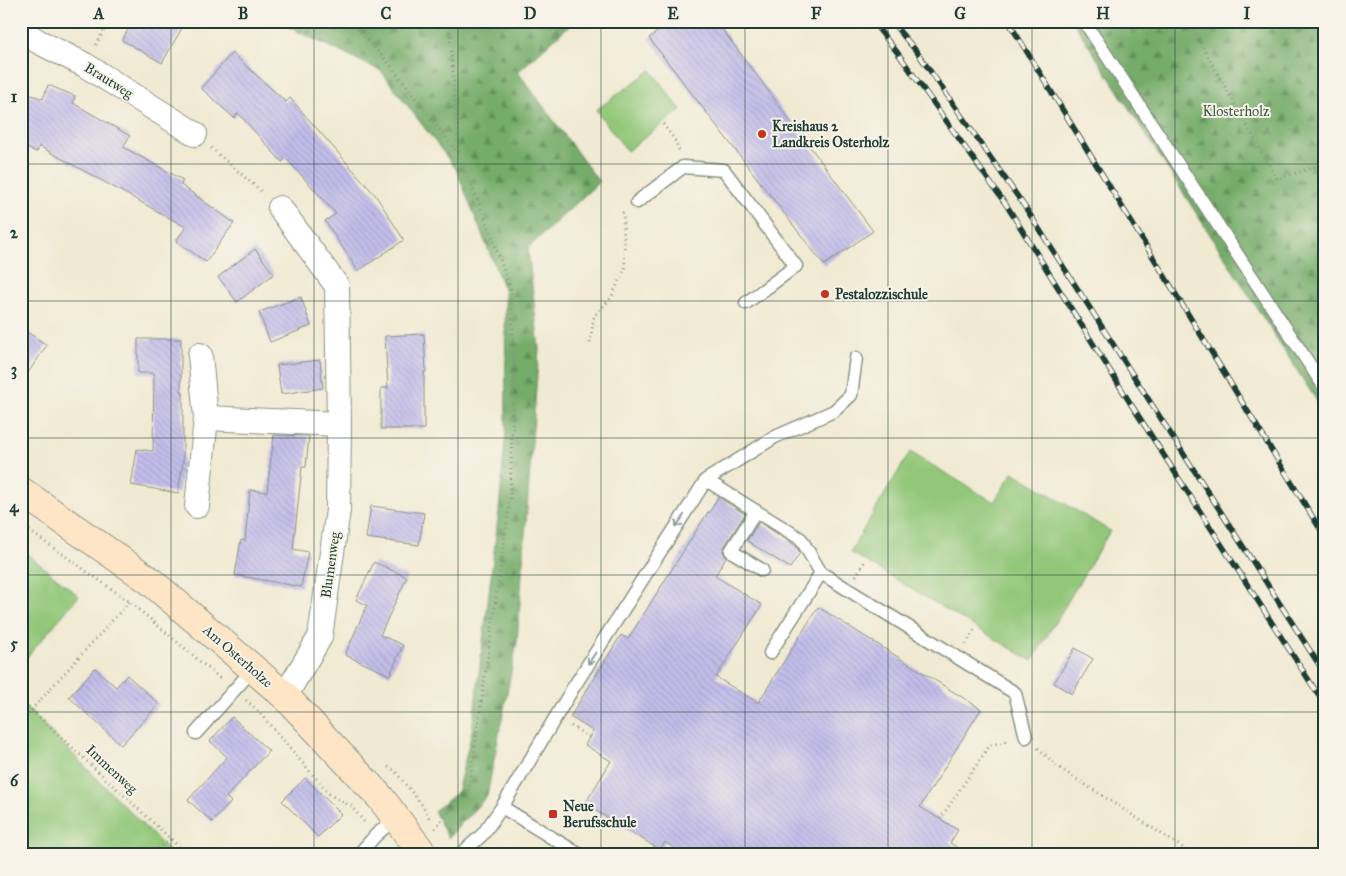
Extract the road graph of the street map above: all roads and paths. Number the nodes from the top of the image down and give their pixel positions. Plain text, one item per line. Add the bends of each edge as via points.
1 (351, 21) edge
2 (449, 21) edge
3 (1084, 21) edge
4 (1188, 21) edge
5 (21, 31) edge
6 (663, 124) dead end
7 (195, 134) joint
8 (459, 155) junction
9 (1325, 164) edge
10 (683, 167) junction
11 (637, 202) joint
12 (280, 208) joint
13 (746, 303) dead end
14 (590, 343) dead end
15 (200, 355) dead end
16 (856, 358) dead end
17 (1325, 388) edge
18 (206, 418) junction
19 (339, 424) junction
20 (706, 480) junction
21 (21, 491) edge
22 (197, 506) dead end
23 (756, 511) junction
24 (21, 525) edge
25 (762, 570) dead end
26 (821, 573) junction
27 (150, 580) junction
28 (130, 602) junction
29 (770, 653) dead end
30 (253, 669) junction
31 (235, 691) junction
32 (285, 696) junction
33 (21, 700) edge
34 (32, 710) junction
35 (556, 717) junction
36 (21, 721) edge
37 (196, 734) dead end
38 (589, 737) dead end
39 (1026, 737) junction
40 (502, 807) junction
41 (396, 818) junction
42 (940, 820) dead end
43 (376, 835) junction
44 (171, 839) junction
45 (421, 850) edge
46 (678, 851) dead end
47 (150, 855) edge
48 (188, 855) edge
49 (358, 855) edge
50 (460, 855) edge
51 (580, 855) edge
52 (665, 855) edge
53 (1194, 855) edge

1 - 8 path via 391,66
2 - 8 path
3 - 17 lane
4 - 9 path via 1277,179
5 - 7 street, Brautweg via 85,65
6 - 10 path via 676,142
7 - 12 path
8 - 45 path via 511,290 514,362 510,500 469,789
10 - 11 lane
10 - 13 lane via 724,170 796,266
11 - 14 path via 623,213 625,268 611,298 594,316
12 - 19 street, Blumenweg via 337,286
15 - 18 street
16 - 20 lane via 851,395 834,411 775,437
18 - 19 street
18 - 22 street
19 - 32 street, Blumenweg via 338,510 320,637
20 - 23 lane
20 -> 35 lane
21 - 27 street, Am Osterholze
23 - 25 lane via 731,551
23 - 26 lane via 801,539
24 - 28 path
26 - 29 lane
26 - 39 lane via 1015,693
27 - 28 path
27 - 30 street, Am Osterholze
28 - 31 path
28 - 34 path
30 - 31 lane
30 - 32 street, Am Osterholze
31 - 37 lane
31 - 43 path via 258,711 330,795 352,806
32 - 41 street, Am Osterholze via 380,796
33 - 34 path, Immenweg
34 - 36 path
34 - 44 path, Immenweg
35 - 38 path
35 - 40 lane
39 - 42 path via 990,745
39 - 53 path via 1058,767
40 - 50 lane via 483,834
40 - 51 lane
41 - 43 lane
41 - 45 street, Am Osterholze
43 - 49 lane
44 - 47 path
44 - 48 path, Immenweg
46 - 52 path

